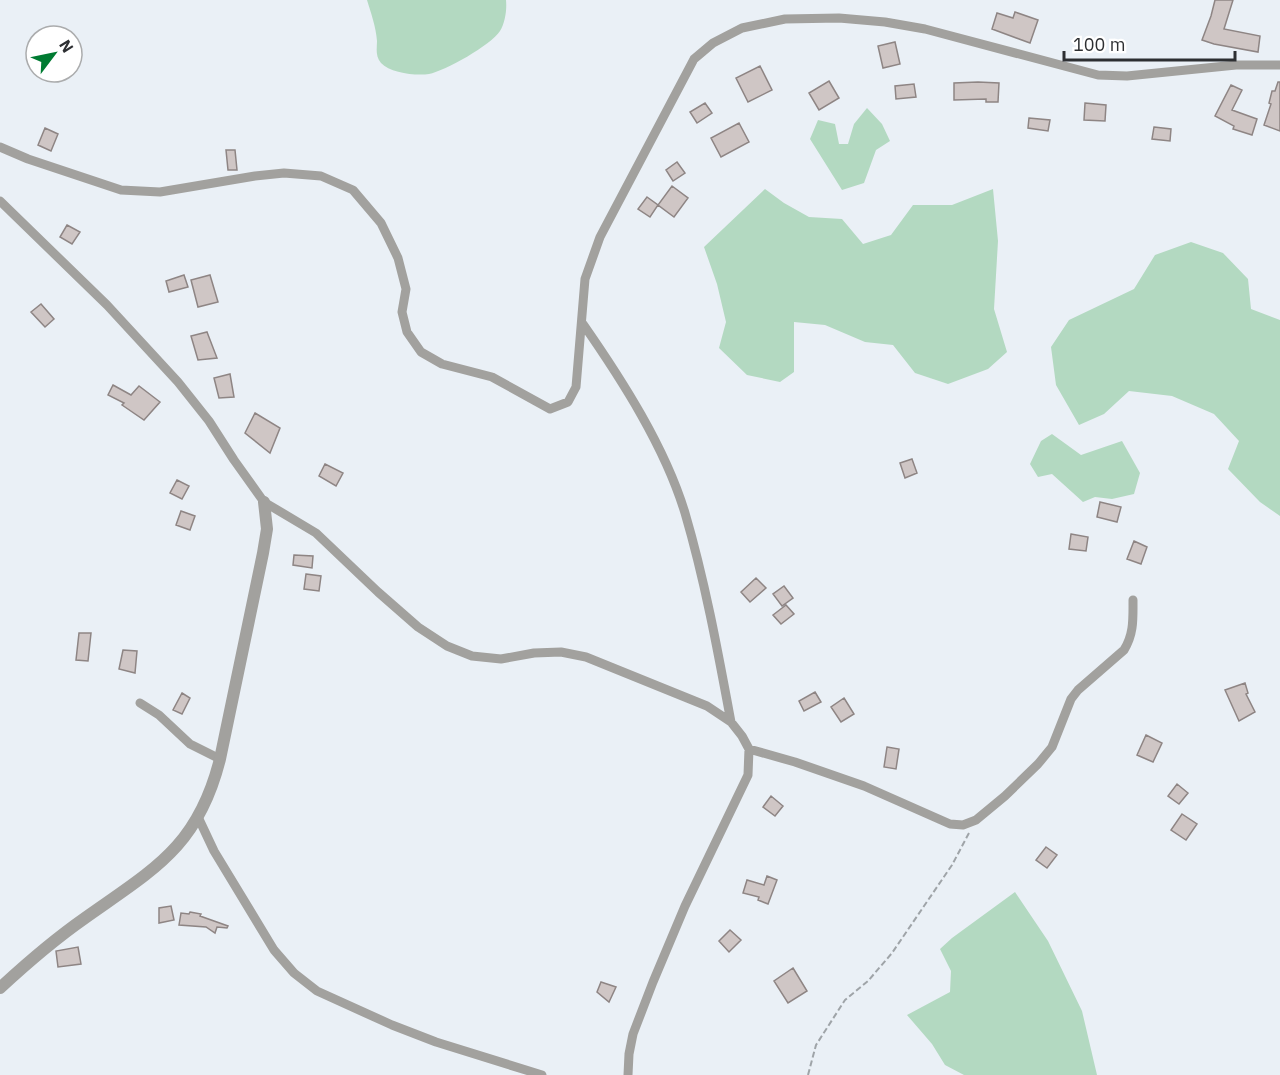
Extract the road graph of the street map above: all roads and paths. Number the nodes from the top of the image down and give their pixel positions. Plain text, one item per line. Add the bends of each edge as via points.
1 (1280, 65) edge
2 (0, 147) edge
3 (0, 201) edge
4 (583, 324) junction
5 (264, 502) junction
6 (1133, 600) dead end
7 (140, 703) dead end
8 (731, 722) junction
9 (748, 749) junction
10 (220, 759) junction
11 (198, 817) junction
12 (976, 820) junction
13 (0, 988) edge
14 (542, 1075) edge
15 (628, 1075) edge
16 (808, 1075) edge

1 - 4 street via 1236,64 1127,76 1098,75 885,22 785,19 742,28 712,43 694,59 600,237 585,279
2 - 4 street via 121,190 160,192 284,173 321,176 353,190 381,223 398,258 406,289 402,312 407,332 421,352 441,364 492,377 550,409 568,402 576,387
3 - 5 street via 108,304 178,382
4 - 8 street via 642,418 685,511
5 - 8 street via 316,533 418,627 447,646 472,656 501,659 561,652 586,657 664,687
5 - 10 street via 267,529 263,553
6 - 12 street via 1133,631 1124,651 1071,699 1052,747
7 - 10 street via 190,744
8 - 9 street
9 - 12 street via 864,786 950,824
9 - 15 street via 748,775 685,906 633,1034
10 - 11 street
11 - 13 street via 172,852 140,880 66,931
11 - 14 street via 274,951 294,974 317,991 392,1025
12 - 16 path via 952,865 892,953 845,1000 821,1036

